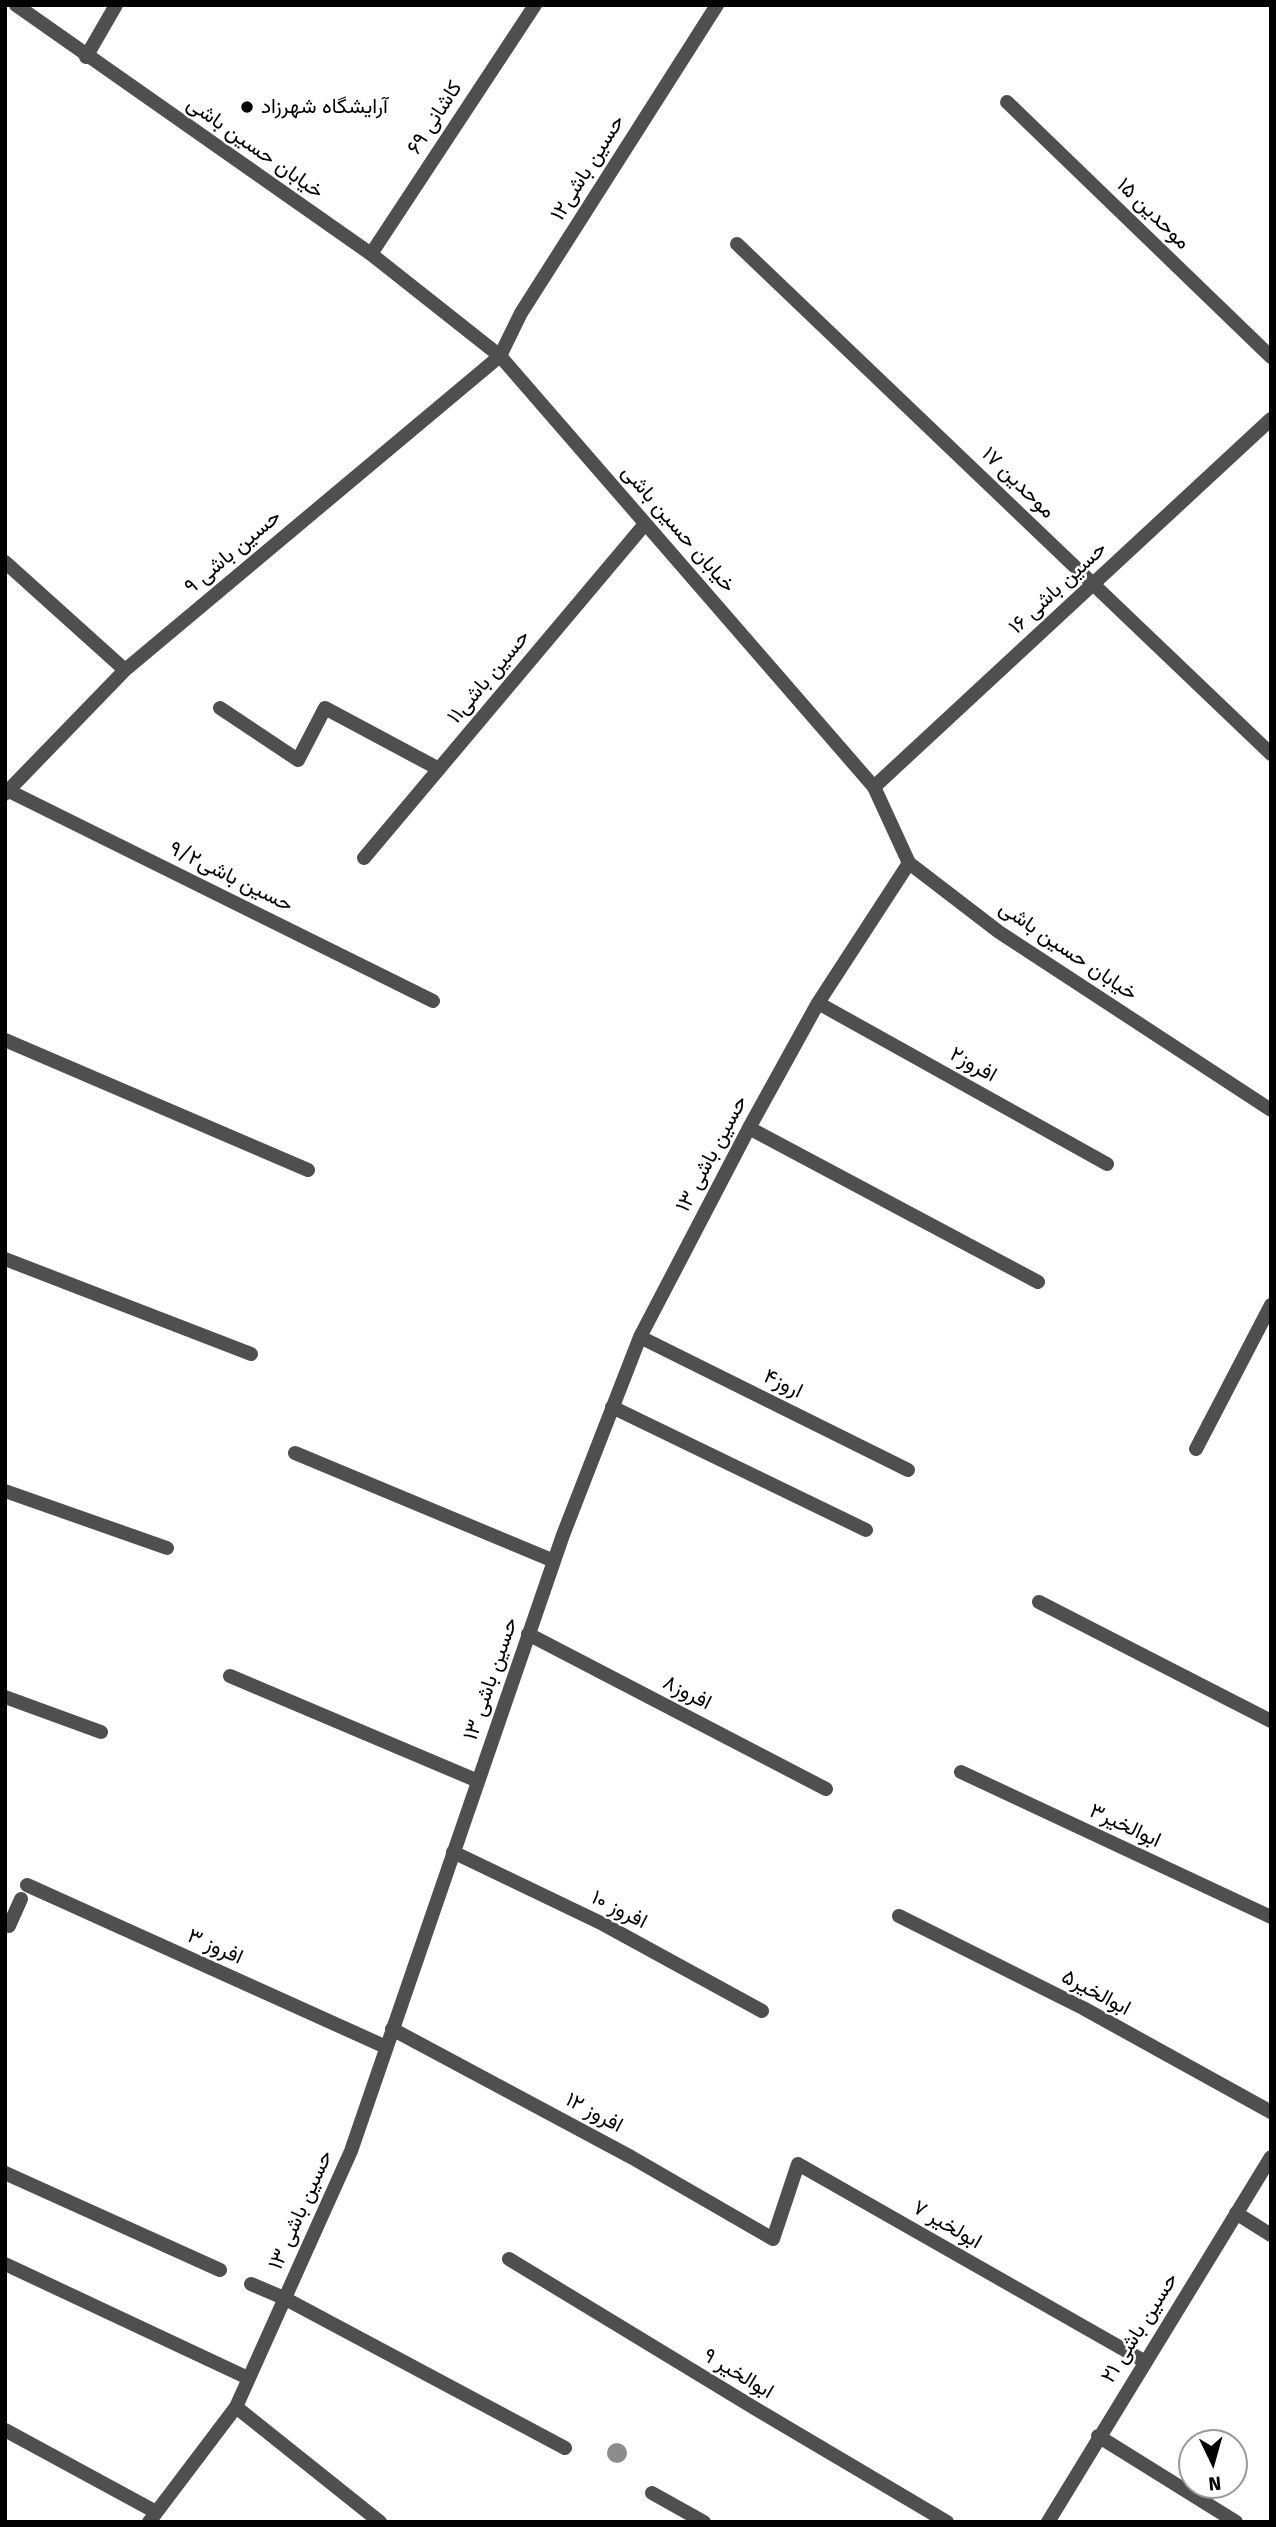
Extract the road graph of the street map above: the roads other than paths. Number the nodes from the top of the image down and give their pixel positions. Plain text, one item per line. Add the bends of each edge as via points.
1 (16, 5) edge
2 (116, 5) edge
3 (535, 5) edge
4 (717, 5) edge
5 (86, 57) junction
6 (1007, 102) dead end
7 (737, 244) dead end
8 (371, 254) junction
9 (500, 356) junction
10 (1271, 356) edge
11 (1271, 419) edge
12 (646, 524) junction
13 (5, 562) edge
14 (1093, 584) junction
15 (125, 670) junction
16 (220, 708) dead end
17 (1271, 754) edge
18 (439, 769) junction
19 (874, 788) junction
20 (7, 791) edge
21 (364, 858) dead end
22 (909, 863) junction
23 (433, 1001) dead end
24 (817, 1003) junction
25 (5, 1040) edge
26 (1271, 1110) edge
27 (749, 1128) junction
28 (1107, 1164) dead end
29 (308, 1170) dead end
30 (5, 1259) edge
31 (1038, 1282) dead end
32 (1271, 1305) edge
33 (640, 1337) junction
34 (251, 1354) dead end
35 (612, 1407) junction
36 (1196, 1449) dead end
37 (295, 1453) dead end
38 (908, 1470) dead end
39 (5, 1491) edge
40 (866, 1530) dead end
41 (167, 1548) dead end
42 (554, 1561) junction
43 (1039, 1602) dead end
44 (528, 1634) junction
45 (230, 1676) dead end
46 (5, 1698) edge
47 (1271, 1721) edge
48 (101, 1732) dead end
49 (961, 1772) dead end
50 (478, 1781) junction
51 (826, 1789) dead end
52 (453, 1853) junction
53 (27, 1885) dead end
54 (21, 1899) dead end
55 (900, 1916) dead end
56 (1271, 1917) edge
57 (7, 1925) edge
58 (762, 2011) dead end
59 (392, 2029) junction
60 (386, 2048) junction
61 (1271, 2112) edge
62 (1271, 2157) edge
63 (5, 2173) edge
64 (1236, 2213) junction
65 (1271, 2235) edge
66 (773, 2239) joint
67 (509, 2259) dead end
68 (5, 2264) edge
69 (220, 2270) dead end
70 (251, 2284) dead end
71 (284, 2298) junction
72 (1144, 2361) junction
73 (248, 2378) junction
74 (236, 2407) junction
75 (5, 2430) edge
76 (1098, 2436) junction
77 (565, 2448) dead end
78 (652, 2493) dead end
79 (152, 2517) edge
80 (380, 2522) edge
81 (704, 2522) edge
82 (947, 2522) edge
83 (1048, 2522) edge
84 (1236, 2522) edge

1 - 5 street, خیابان حسین باشی
2 - 5 street
3 - 8 street, کاشانی ۶۹
4 - 9 street, حسین باشی۱۲ via 521,313
5 - 8 street, خیابان حسین باشی
6 - 10 street, موحدین ۱۵
7 - 14 street, موحدین ۱۷
8 - 9 street, خیابان حسین باشی
9 - 12 street, خیابان حسین باشی
9 - 15 street, حسین باشی ۹
11 - 14 street, حسین باشی ۱۶
12 - 18 street, حسین باشی۱۱
12 - 19 street, خیابان حسین باشی
13 - 15 street
14 - 17 street, موحدین ۱۷
14 - 19 street, حسین باشی ۱۶
15 - 20 street, حسین باشی ۹
16 - 18 street via 298,760 325,708
18 - 21 street, حسین باشی۱۱
19 - 22 street, خیابان حسین باشی
20 - 23 street, حسین باشی۹/۲
22 - 24 street, حسین باشی ۱۳
22 - 26 street, خیابان حسین باشی via 999,932
24 - 27 street, حسین باشی ۱۳
24 - 28 street, افروز۲
25 - 29 street
27 - 31 street
27 - 33 street, حسین باشی ۱۳
30 - 34 street
32 - 36 street
33 - 35 street, حسین باشی ۱۳
33 - 38 street, اروز۴
35 - 40 street
35 - 42 street, حسین باشی ۱۳
37 - 42 street
39 - 41 street
42 - 44 street, حسین باشی ۱۳
43 - 47 street
44 - 50 street, حسین باشی ۱۳
44 - 51 street, افروز۸
45 - 50 street
46 - 48 street
49 - 56 street, ابوالخیر۳
50 - 52 street, حسین باشی ۱۳
52 - 58 street, افروز ۱۰ via 603,1924
52 - 59 street, حسین باشی ۱۳
53 - 60 street, افروز ۳
54 - 57 street
55 - 61 street, ابوالخیر۵ via 1083,2008
59 - 60 street, حسین باشی ۱۳
59 - 66 street, افروز ۱۲
60 - 71 street, حسین باشی ۱۳ via 351,2151
62 - 64 street, حسین باشی ۲۱
63 - 69 street
64 - 65 street
64 - 72 street, حسین باشی ۲۱
66 - 72 street, ابولخیر ۷ via 798,2164
67 - 82 street, ابوالخیر ۹
68 - 73 street
70 - 71 street
71 - 73 street, حسین باشی ۱۳
71 - 77 street
72 - 76 street, حسین باشی ۲۱
73 - 74 street, حسین باشی ۱۳
74 - 79 street, حسین باشی ۱۳
74 - 80 street
75 - 79 street
76 - 83 street, حسین باشی ۲۱
76 - 84 street
78 - 81 street

